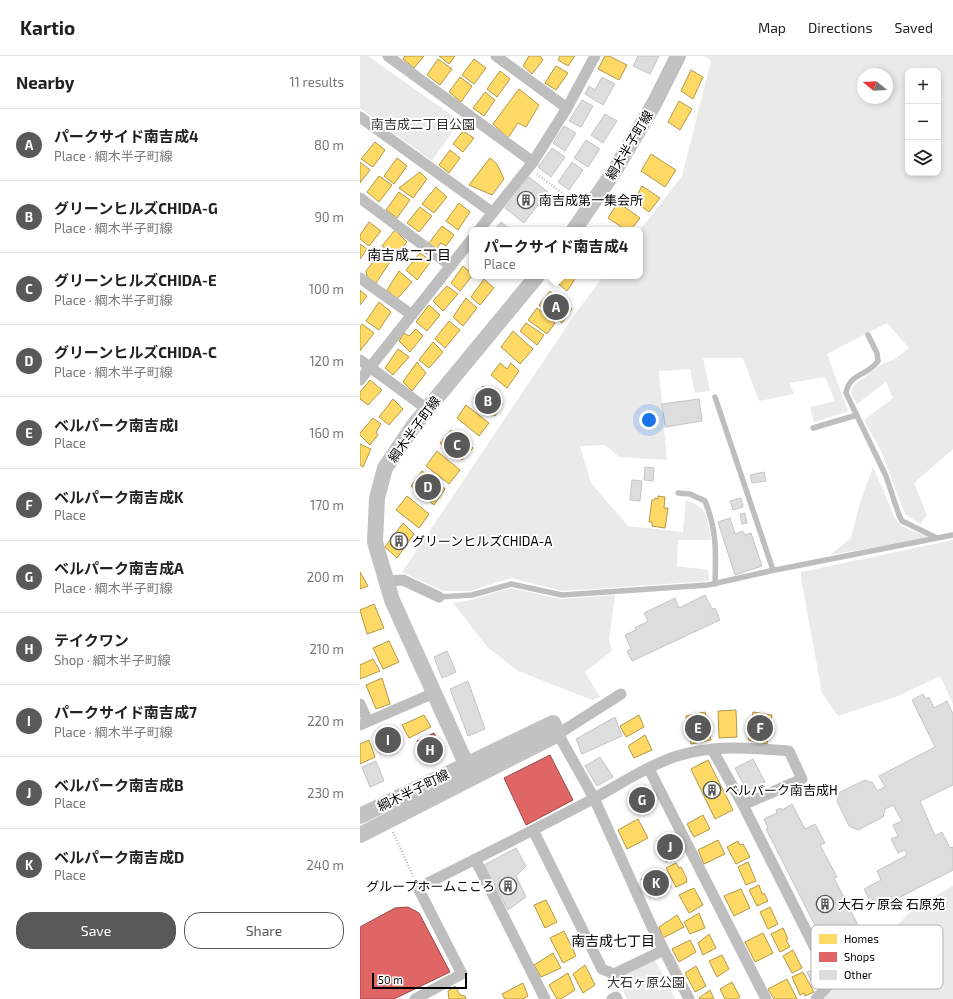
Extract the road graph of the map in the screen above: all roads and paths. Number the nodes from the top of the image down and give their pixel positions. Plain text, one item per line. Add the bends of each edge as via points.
1 (388, 56) edge
2 (496, 56) edge
3 (595, 56) edge
4 (678, 56) edge
5 (567, 108) junction
6 (360, 116) edge
7 (531, 165) junction
8 (360, 198) edge
9 (586, 212) junction
10 (493, 213) junction
11 (481, 227) edge
12 (576, 227) edge
13 (469, 243) edge
14 (451, 266) junction
15 (360, 278) edge
16 (535, 279) edge
17 (412, 314) junction
18 (868, 334) dead end
19 (360, 360) edge
20 (370, 367) junction
21 (360, 380) edge
22 (714, 397) dead end
23 (427, 410) junction
24 (857, 415) junction
25 (813, 428) dead end
26 (678, 493) dead end
27 (953, 535) edge
28 (937, 538) junction
29 (773, 570) junction
30 (387, 581) junction
31 (715, 584) junction
32 (439, 597) joint
33 (434, 693) junction
34 (621, 694) dead end
35 (360, 704) edge
36 (364, 723) edge
37 (558, 734) junction
38 (712, 749) junction
39 (649, 769) junction
40 (469, 771) junction
41 (594, 798) junction
42 (743, 805) junction
43 (360, 816) edge
44 (392, 830) dead end
45 (533, 830) junction
46 (360, 835) edge
47 (475, 859) junction
48 (418, 888) junction
49 (811, 940) edge
50 (664, 950) junction
51 (825, 989) edge
52 (415, 999) edge
53 (545, 999) edge
54 (612, 999) edge
55 (617, 999) edge
56 (689, 999) edge
57 (766, 999) edge
58 (816, 999) edge

1 - 7 street
2 - 5 street
3 - 5 street
4 - 9 street, 綱木半子町線 via 654,104 615,170
5 - 7 street
6 - 10 street
7 - 9 path
7 - 10 street
8 - 14 street
9 - 12 street, 綱木半子町線
10 - 11 street
13 - 14 street
14 - 17 street
15 - 17 street
16 - 23 street, 綱木半子町線
17 - 20 street
18 - 24 lane via 878,361 874,367 847,385 846,393
19 - 20 street
20 - 21 street
20 - 23 street
22 - 29 lane
23 - 30 street, 綱木半子町線 via 385,468 378,498 375,542
24 - 25 lane
24 - 28 lane via 886,476 902,521
26 - 31 lane via 690,494 705,501 716,544
27 - 28 lane
28 - 29 lane
29 - 31 lane
30 - 32 street via 402,580
30 - 33 street, 綱木半子町線 via 392,600
31 - 32 lane via 562,595 511,584 472,595
33 - 36 street
33 - 40 street, 綱木半子町線
34 - 37 street
35 - 36 street
37 - 40 street
37 - 41 street
38 - 39 street via 678,756
38 - 42 street
38 - 42 street via 739,747 788,751 802,779
39 - 41 street
39 - 57 street
40 - 43 street, 綱木半子町線
40 - 46 street
41 - 45 street
41 - 50 street
42 - 49 street
44 - 48 path
45 - 47 street
45 - 50 street via 602,969 614,974
47 - 48 street
47 - 53 street
48 - 52 street via 462,974
50 - 56 street
51 - 58 street
54 - 55 street

